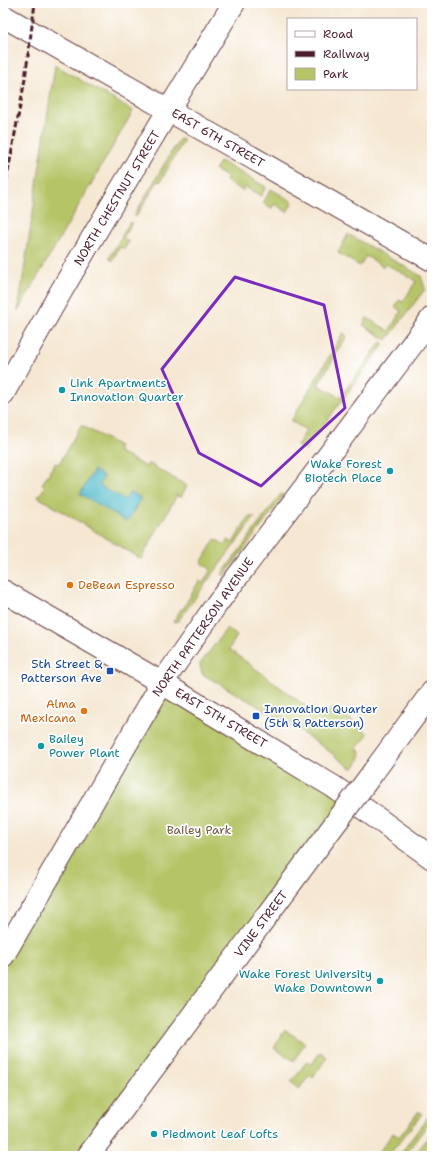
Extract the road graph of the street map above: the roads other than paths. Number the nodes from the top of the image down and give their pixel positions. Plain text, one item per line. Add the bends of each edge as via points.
1 (234, 3) edge
2 (3, 16) edge
3 (169, 110) junction
4 (432, 260) edge
5 (432, 318) edge
6 (3, 394) edge
7 (3, 591) edge
8 (162, 683) junction
9 (432, 692) edge
10 (432, 858) edge
11 (3, 956) edge
12 (88, 1156) edge

1 - 3 street, NORTH CHESTNUT STREET
2 - 3 street, EAST 6TH STREET
3 - 4 street, EAST 6TH STREET
3 - 6 street, NORTH CHESTNUT STREET
5 - 8 street, NORTH PATTERSON AVENUE via 216,605
7 - 8 street, EAST 5TH STREET
8 - 10 street, EAST 5TH STREET via 334,787
8 - 11 street, NORTH PATTERSON AVENUE
9 - 12 street, VINE STREET, bridge

